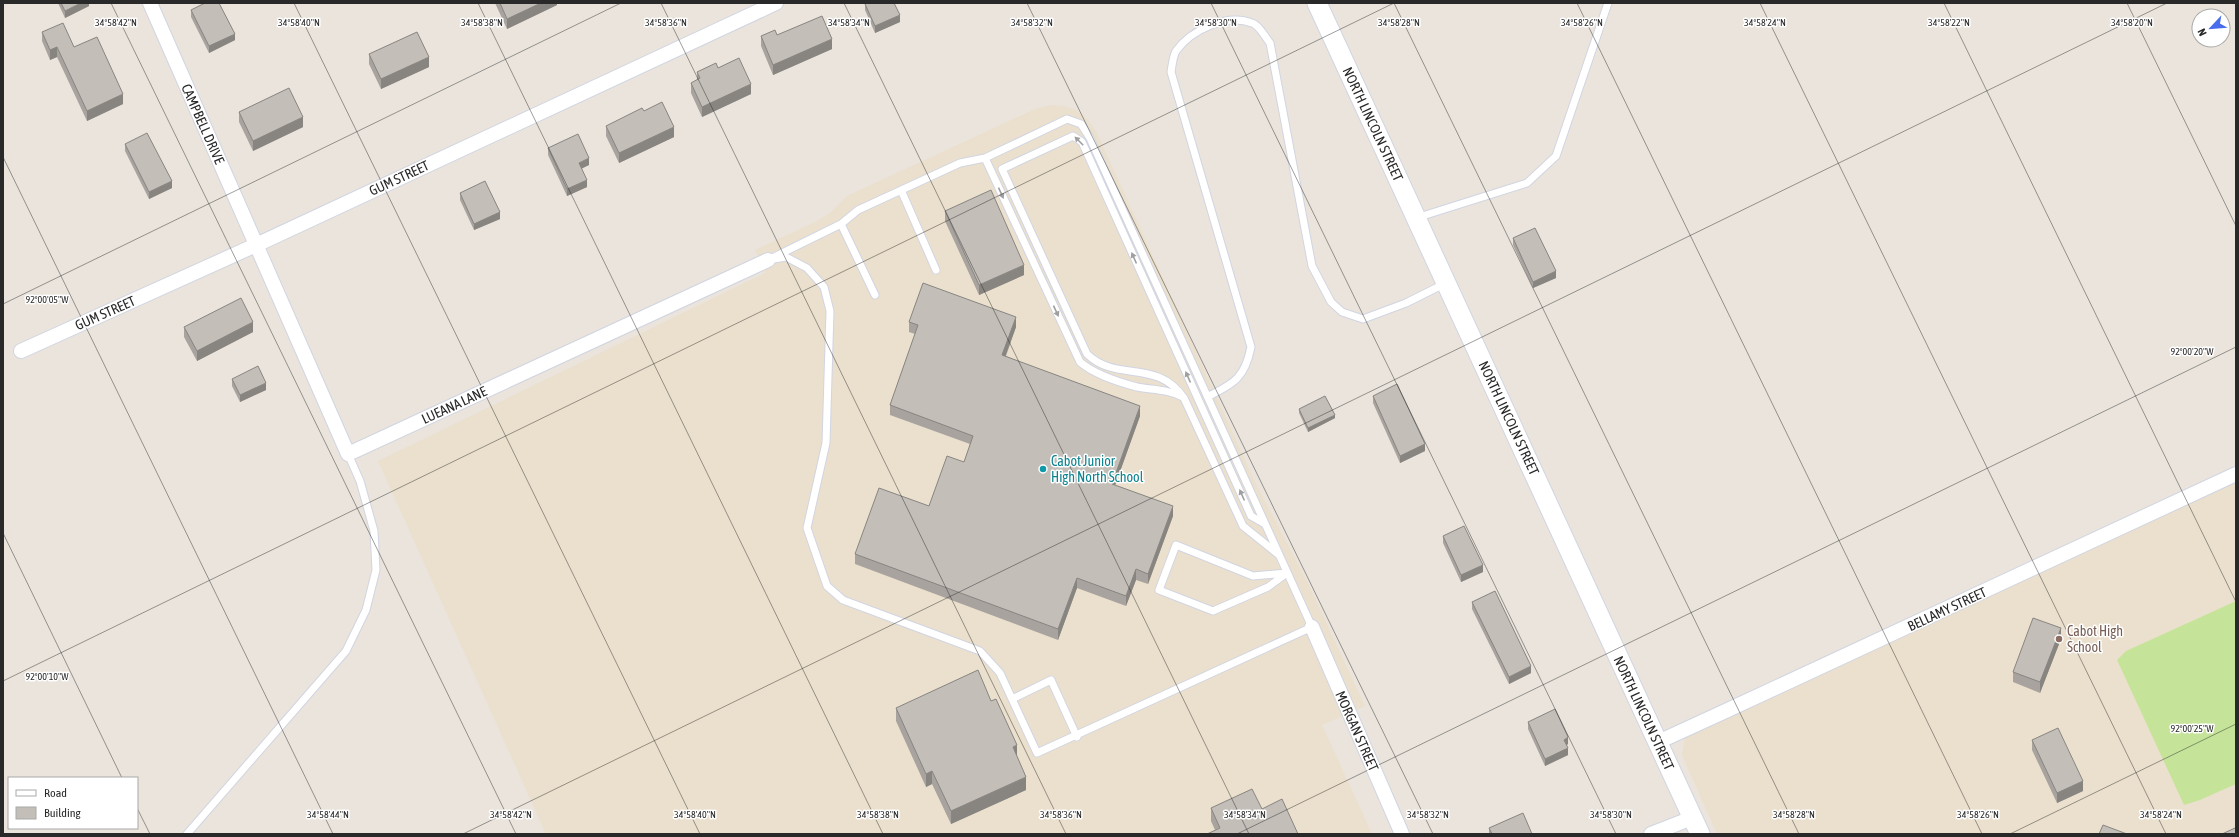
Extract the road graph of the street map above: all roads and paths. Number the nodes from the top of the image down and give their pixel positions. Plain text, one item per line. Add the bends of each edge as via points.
1 (150, 3) edge
2 (776, 3) edge
3 (1316, 3) edge
4 (1608, 3) edge
5 (984, 158) junction
6 (901, 190) junction
7 (1416, 218) junction
8 (841, 224) junction
9 (256, 245) junction
10 (768, 260) junction
11 (936, 270) dead end
12 (1447, 283) junction
13 (875, 294) dead end
14 (21, 351) dead end
15 (1209, 396) junction
16 (1184, 398) junction
17 (348, 454) junction
18 (2236, 474) edge
19 (1265, 524) junction
20 (1280, 556) junction
21 (1288, 572) junction
22 (1312, 628) junction
23 (1012, 699) junction
24 (1077, 737) junction
25 (1658, 742) junction
26 (1696, 826) edge
27 (187, 834) edge
28 (1402, 834) edge
29 (1652, 834) edge

1 - 9 street, CAMPBELL DRIVE
2 - 9 street, GUM STREET
3 - 7 street, NORTH LINCOLN STREET
4 - 7 lane via 1556,156 1527,183
5 - 6 lane via 960,163
5 - 15 lane via 1067,119 1081,124 1090,138
5 -> 16 lane via 1080,362 1090,371 1138,387 1171,391
6 - 8 lane via 858,210
6 - 11 lane
7 - 12 street, NORTH LINCOLN STREET
8 - 10 lane
8 - 13 lane
9 - 14 street, GUM STREET
9 - 17 street
10 - 17 street, LUEANA LANE
10 - 23 lane via 786,257 807,268 824,287 830,311 826,443 807,528 827,586 843,600 980,651 1000,673
12 - 15 lane via 1406,304 1363,319 1342,312 1331,302 1312,266 1270,43 1254,23 1238,19 1223,21 1190,36 1176,52 1171,72 1251,347 1247,366 1231,386
12 - 25 street, NORTH LINCOLN STREET
15 - 19 lane
19 -> 16 lane via 1252,516 1082,142 1073,136 1002,169 1087,354 1106,367 1161,376 1178,389
16 - 20 lane via 1243,526
17 - 27 lane via 360,481 374,531 376,570 366,610 346,651
18 - 25 street, BELLAMY STREET
19 - 20 lane
20 - 21 lane
21 - 21 lane via 1253,576 1176,545 1159,590 1213,611 1268,587
21 - 22 lane
22 - 24 lane
22 - 28 street, MORGAN STREET
23 - 24 lane via 1037,754
23 - 24 lane via 1051,680
25 - 26 street, NORTH LINCOLN STREET
26 - 29 street

